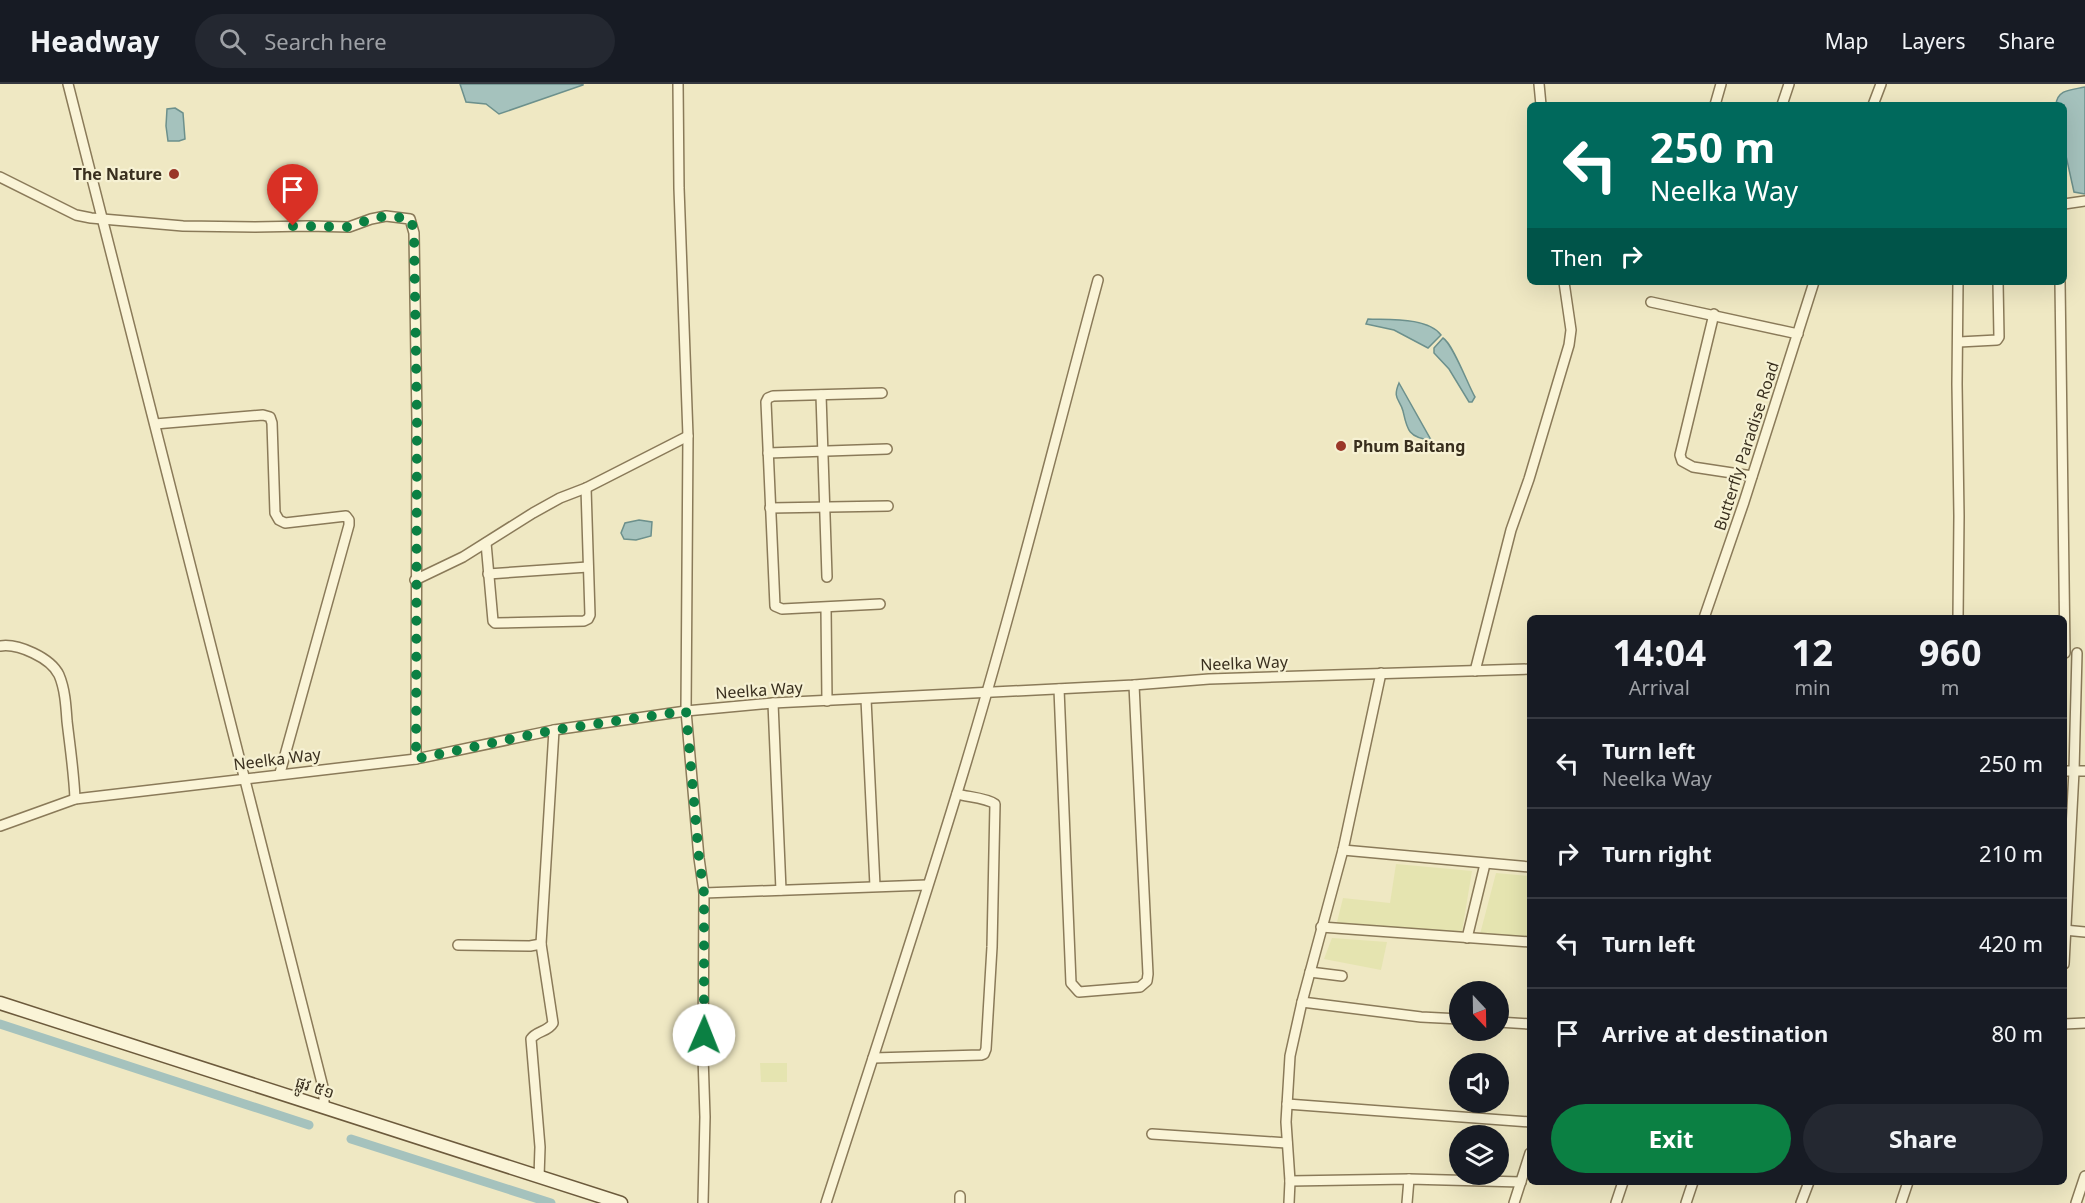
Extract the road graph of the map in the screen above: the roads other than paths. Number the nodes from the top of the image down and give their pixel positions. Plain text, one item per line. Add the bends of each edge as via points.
1 (68, 84) edge
2 (678, 84) edge
3 (1539, 84) edge
4 (1721, 84) edge
5 (1789, 84) edge
6 (1881, 84) edge
7 (1542, 102) edge
8 (1716, 102) edge
9 (1783, 102) edge
10 (1874, 102) edge
11 (0, 177) edge
12 (2085, 201) edge
13 (2067, 204) edge
14 (103, 219) junction
15 (1098, 280) dead end
16 (1564, 285) edge
17 (1813, 285) edge
18 (1958, 285) edge
19 (1998, 285) edge
20 (2060, 285) edge
21 (1651, 302) dead end
22 (1714, 314) junction
23 (1798, 334) junction
24 (1959, 342) junction
25 (882, 393) dead end
26 (821, 395) junction
27 (155, 424) junction
28 (688, 436) junction
29 (888, 448) dead end
30 (823, 451) junction
31 (768, 453) junction
32 (1752, 476) junction
33 (586, 488) junction
34 (888, 506) dead end
35 (770, 508) junction
36 (825, 508) junction
37 (486, 543) junction
38 (588, 567) junction
39 (489, 574) junction
40 (827, 577) dead end
41 (415, 580) junction
42 (880, 604) dead end
43 (826, 608) junction
44 (1705, 615) edge
45 (1958, 615) edge
46 (2064, 615) edge
47 (0, 646) edge
48 (2081, 653) edge
49 (1527, 669) edge
50 (1475, 671) junction
51 (1381, 673) junction
52 (1134, 685) junction
53 (1059, 689) junction
54 (987, 692) junction
55 (866, 699) junction
56 (827, 701) junction
57 (773, 703) junction
58 (686, 711) junction
59 (554, 730) junction
60 (416, 759) junction
61 (2069, 771) edge
62 (2085, 771) edge
63 (280, 773) junction
64 (245, 778) junction
65 (957, 794) junction
66 (75, 799) junction
67 (0, 825) edge
68 (2067, 845) edge
69 (1343, 850) junction
70 (1485, 864) junction
71 (1527, 867) edge
72 (927, 885) junction
73 (875, 886) junction
74 (781, 890) junction
75 (704, 893) junction
76 (1321, 927) junction
77 (2067, 930) edge
78 (2085, 932) edge
79 (1467, 939) junction
80 (1527, 942) edge
81 (542, 944) junction
82 (458, 945) dead end
83 (1310, 972) junction
84 (1342, 976) dead end
85 (1302, 1002) junction
86 (0, 1003) edge
87 (1449, 1018) edge
88 (1509, 1023) edge
89 (2085, 1023) edge
90 (1527, 1024) edge
91 (2067, 1024) edge
92 (873, 1058) junction
93 (1287, 1104) junction
94 (324, 1107) junction
95 (1527, 1122) edge
96 (1152, 1134) dead end
97 (1287, 1143) junction
98 (1527, 1163) edge
99 (2085, 1176) edge
100 (539, 1177) junction
101 (1409, 1179) junction
102 (1290, 1180) junction
103 (1521, 1182) junction
104 (1622, 1185) edge
105 (1692, 1185) edge
106 (1808, 1185) edge
107 (1907, 1185) edge
108 (621, 1203) edge
109 (703, 1203) edge
110 (826, 1203) edge
111 (1289, 1203) edge
112 (1407, 1203) edge
113 (1514, 1203) edge
114 (1616, 1203) edge
115 (1686, 1203) edge
116 (1801, 1203) edge
117 (1901, 1203) edge
118 (2076, 1203) edge

1 - 14 street
2 - 28 street
3 - 7 street
4 - 8 street
5 - 9 street
6 - 10 street
11 - 14 street via 76,215
12 - 13 street
14 - 27 street
14 - 41 street via 255,227 349,227 386,216 411,219 417,410
15 - 54 street
16 - 50 street via 1571,330 1569,345 1511,530
17 - 23 street, Butterfly Paradise Road
18 - 24 street
19 - 24 street via 1997,340
20 - 46 street
21 - 22 street
22 - 23 street
22 - 32 street via 1680,456 1693,467
23 - 32 street, Butterfly Paradise Road
24 - 45 street
25 - 26 street
26 - 30 street
26 - 31 street via 768,398
27 - 63 street via 270,417 275,513 279,520 285,523 346,516 349,520
27 - 64 street
28 - 33 street
28 - 58 street
29 - 30 street
30 - 31 street
30 - 36 street
31 - 35 street
32 - 44 street, Butterfly Paradise Road
33 - 37 street via 560,498
33 - 38 street
34 - 36 street
35 - 36 street
35 - 43 street via 775,606
36 - 40 street
37 - 39 street
37 - 41 street
38 - 39 street
38 - 39 street via 590,615 584,621 495,623
41 - 60 street
42 - 43 street
43 - 56 street
47 - 66 street via 23,648 48,661 60,676
48 - 61 street
49 - 50 street, Neelka Way
50 - 51 street, Neelka Way
51 - 52 street, Neelka Way
51 - 69 street
52 - 53 street, Neelka Way
52 - 53 street via 1147,981 1140,987 1079,992 1071,983
53 - 54 street, Neelka Way
54 - 55 street, Neelka Way
54 - 65 street
55 - 56 street, Neelka Way
55 - 73 street
56 - 57 street, Neelka Way
57 - 58 street, Neelka Way
57 - 74 street
58 - 59 street, Neelka Way
58 - 75 street
59 - 60 street, Neelka Way
59 - 81 street
60 - 63 street, Neelka Way
61 - 62 street
61 - 68 street
63 - 64 street, Neelka Way
64 - 66 street, Neelka Way
64 - 94 street via 324,1091
65 - 72 street
65 - 92 street via 995,804 993,947 986,1049 981,1055
66 - 67 street, Neelka Way
69 - 70 street
69 - 76 street
70 - 71 street
70 - 79 street
72 - 73 street
72 - 92 street
73 - 74 street
74 - 75 street
75 - 109 street
76 - 79 street
76 - 83 street
77 - 78 street
79 - 80 street
81 - 82 street
81 - 100 street via 553,1018 551,1027 531,1039
83 - 84 street
83 - 85 street
85 - 87 street
85 - 93 street via 1290,1056
86 - 94 main road, ផ្លូវ ៥១
88 - 90 street
89 - 91 street
92 - 110 street
93 - 95 street
93 - 97 street
94 - 100 main road, ផ្លូវ ៥១
96 - 97 street
97 - 102 street
98 - 103 street
99 - 118 street
100 - 108 main road, ផ្លូវ ៥១
101 - 102 street
101 - 103 street
101 - 112 street
102 - 111 street
103 - 113 street
104 - 114 street
105 - 115 street
106 - 116 street
107 - 117 street

